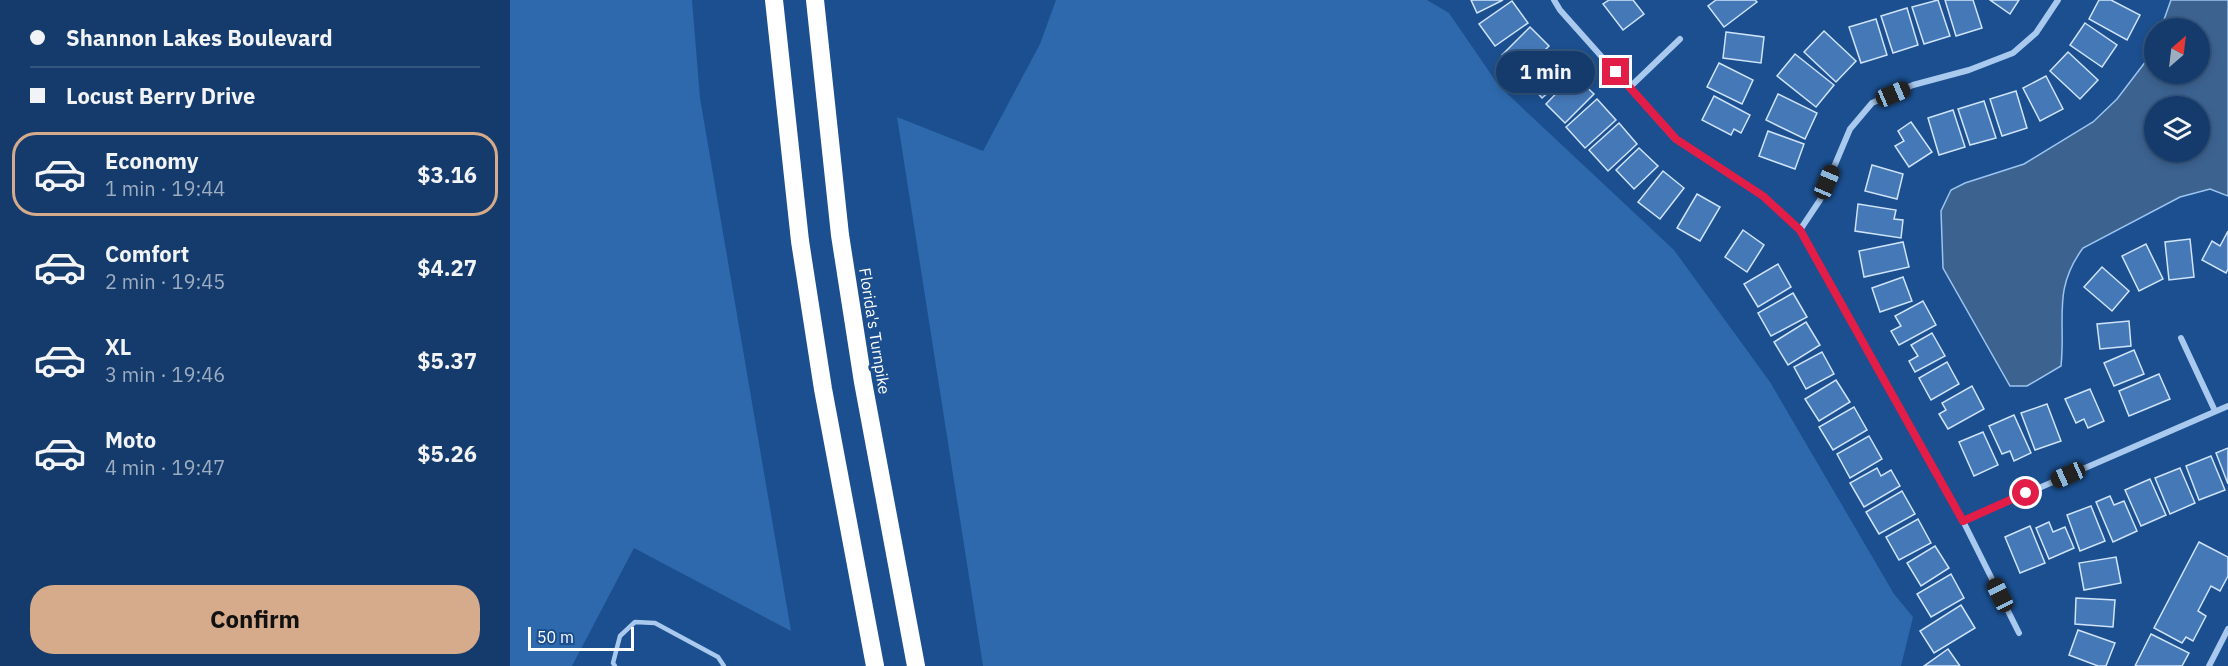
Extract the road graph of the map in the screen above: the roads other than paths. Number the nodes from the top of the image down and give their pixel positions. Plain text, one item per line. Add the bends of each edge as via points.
1 (774, 0) edge
2 (815, 0) edge
3 (1554, 0) edge
4 (2058, 0) edge
5 (1680, 39) dead end
6 (1630, 87) junction
7 (1800, 230) junction
8 (2181, 338) dead end
9 (2228, 406) edge
10 (2215, 411) junction
11 (1963, 521) junction
12 (2228, 629) edge
13 (2019, 633) dead end
14 (615, 666) edge
15 (724, 666) edge
16 (875, 666) edge
17 (916, 666) edge
18 (2209, 666) edge

1 - 16 highway via 800,241 823,389
2 - 17 highway, Florida's Turnpike via 840,235
3 - 6 street
4 - 7 street via 2036,33 2013,53 1913,85 1872,103 1850,129 1820,200
5 - 6 street
6 - 7 street via 1676,139 1763,196
7 - 11 street
8 - 10 street
9 - 10 street
10 - 11 street
11 - 13 street
12 - 18 street
14 - 15 lane via 620,636 635,622 655,623 718,657

